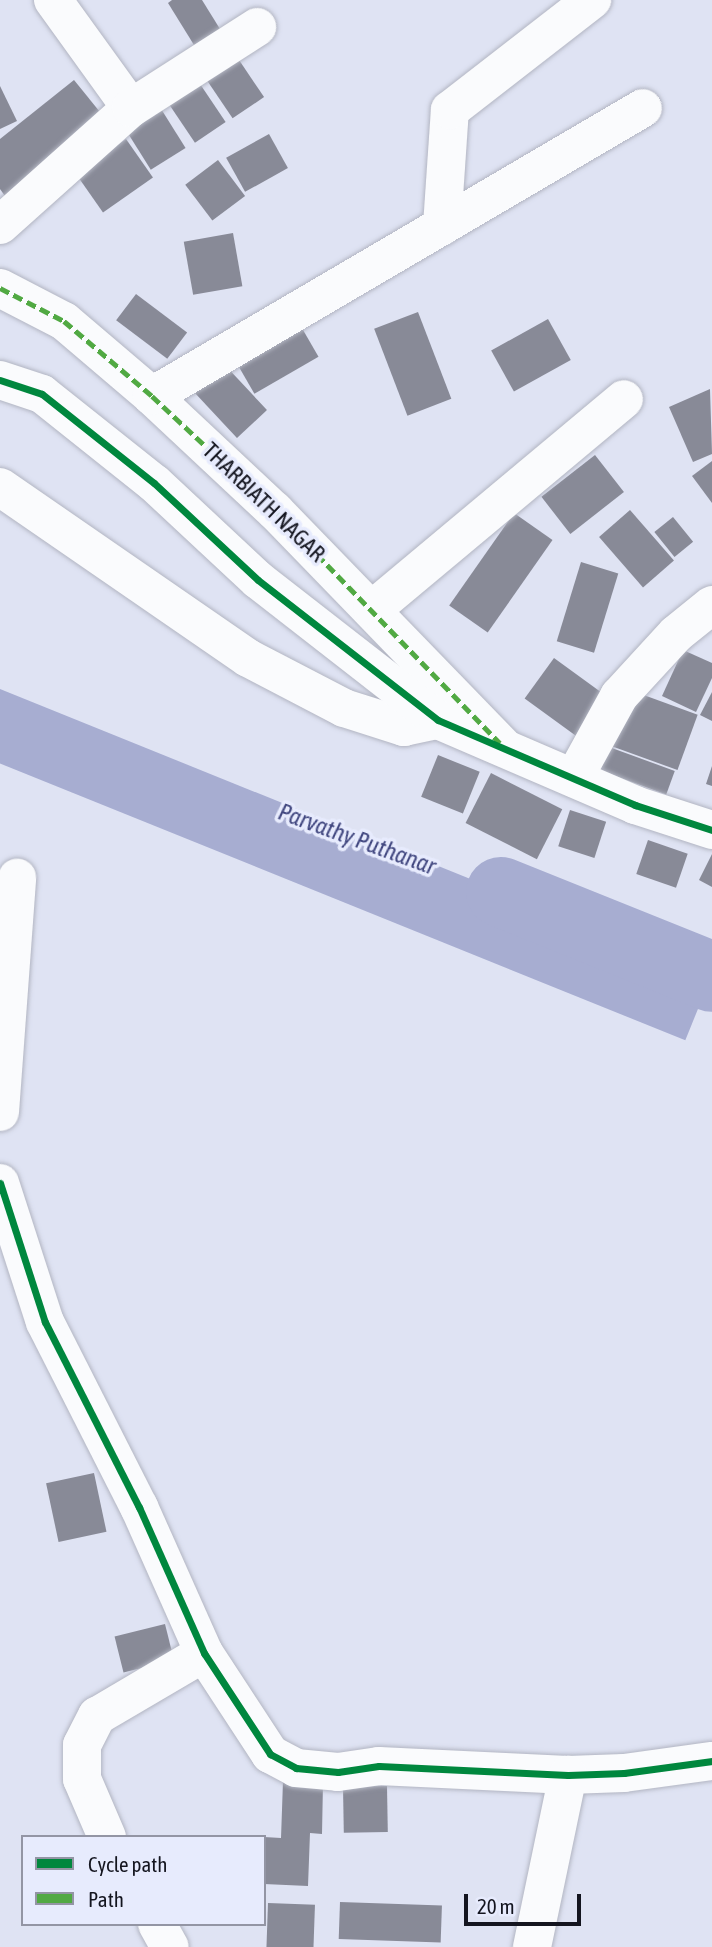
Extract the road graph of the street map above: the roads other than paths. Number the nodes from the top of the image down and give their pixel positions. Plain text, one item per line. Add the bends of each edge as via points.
1 (53, 0) edge
2 (592, 0) edge
3 (257, 27) dead end
4 (131, 108) junction
5 (643, 108) dead end
6 (0, 225) edge
7 (442, 226) junction
8 (0, 288) edge
9 (0, 380) edge
10 (152, 396) junction
11 (624, 399) dead end
12 (0, 487) edge
13 (712, 605) edge
14 (373, 609) junction
15 (438, 720) junction
16 (503, 746) junction
17 (574, 778) junction
18 (712, 830) edge
19 (17, 878) dead end
20 (3, 1028) edge
21 (0, 1112) edge
22 (0, 1183) edge
23 (204, 1653) junction
24 (712, 1761) edge
25 (568, 1775) junction
26 (106, 1835) edge
27 (158, 1926) edge
28 (170, 1947) edge
29 (532, 1947) edge

1 - 4 street
2 - 7 street via 450,110
3 - 4 street
4 - 6 street
5 - 7 street
7 - 10 street
8 - 10 street, THARBIATH NAGAR via 64,321
9 - 15 street via 42,394 154,483 258,580
10 - 14 street, THARBIATH NAGAR
11 - 14 street
12 - 15 street via 248,658 344,708 404,727
13 - 17 street via 676,634 619,696
14 - 16 street, THARBIATH NAGAR
15 - 16 street
16 - 17 street
17 - 18 street via 635,805
19 - 20 street
20 - 21 street
22 - 23 street via 45,1322 139,1507
23 - 25 street via 270,1754 296,1768 338,1772 431,1767
23 - 26 street via 97,1716 82,1745 82,1779
24 - 25 street
25 - 29 street
27 - 28 street

